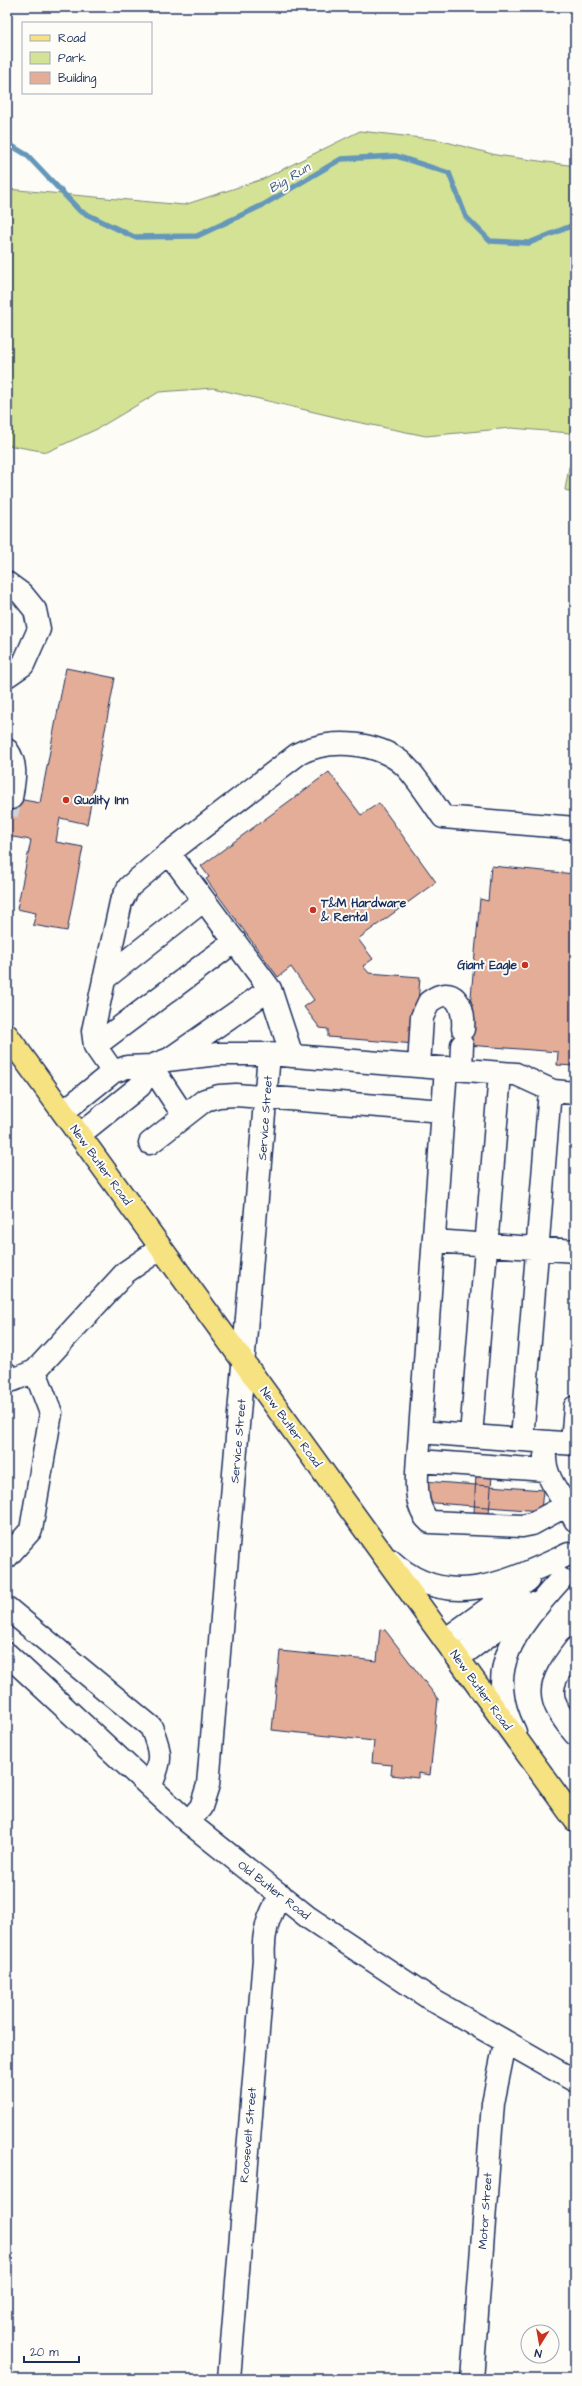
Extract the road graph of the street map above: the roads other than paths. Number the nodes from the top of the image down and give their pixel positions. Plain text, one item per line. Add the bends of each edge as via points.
1 (7, 583) edge
2 (7, 676) edge
3 (7, 750) edge
4 (11, 798) dead end
5 (575, 828) edge
6 (169, 852) junction
7 (204, 900) junction
8 (235, 941) junction
9 (104, 979) junction
10 (270, 989) junction
11 (7, 1035) edge
12 (95, 1046) junction
13 (269, 1054) junction
14 (292, 1056) junction
15 (159, 1063) junction
16 (419, 1066) junction
17 (453, 1069) junction
18 (112, 1072) junction
19 (500, 1073) junction
20 (550, 1090) junction
21 (575, 1094) edge
22 (266, 1098) junction
23 (443, 1111) junction
24 (63, 1112) junction
25 (184, 1116) junction
26 (79, 1135) junction
27 (150, 1143) dead end
28 (434, 1241) junction
29 (485, 1244) junction
30 (161, 1248) junction
31 (537, 1248) junction
32 (575, 1251) edge
33 (245, 1363) junction
34 (35, 1371) junction
35 (7, 1374) edge
36 (575, 1407) edge
37 (420, 1432) junction
38 (471, 1436) junction
39 (522, 1440) junction
40 (545, 1442) junction
41 (574, 1443) edge
42 (418, 1461) junction
43 (546, 1470) junction
44 (571, 1513) edge
45 (381, 1552) junction
46 (7, 1557) edge
47 (570, 1563) edge
48 (7, 1608) edge
49 (444, 1640) junction
50 (575, 1650) edge
51 (7, 1654) edge
52 (458, 1658) junction
53 (575, 1717) edge
54 (575, 1734) edge
55 (522, 1747) junction
56 (150, 1787) junction
57 (575, 1820) edge
58 (188, 1822) junction
59 (281, 1896) junction
60 (505, 2043) junction
61 (575, 2081) edge
62 (229, 2379) edge
63 (472, 2379) edge

1 - 2 street via 22,594 35,610 39,630 22,665
3 - 4 street via 12,757 15,770
5 - 6 street via 443,817 408,769 393,756 361,746 324,745 298,754
6 - 7 street
6 - 9 street via 128,887 121,902
7 - 8 street
7 - 9 street
8 - 10 street
8 - 12 street
9 - 12 street via 93,1032
10 - 14 street
10 - 15 street
11 - 24 main road, New Butler Road
12 - 18 street
13 - 14 street
13 - 15 street via 218,1054
13 - 22 street, Service Street
14 - 16 street
15 - 18 street via 127,1067
15 - 25 street
15 - 26 street via 140,1086
16 - 17 street
16 - 17 street via 422,1017 429,1002 445,995 453,997 463,1010 463,1037
17 - 19 street
17 - 23 street
18 - 24 street
19 - 20 street via 528,1078
19 - 29 street
20 - 21 street
20 - 31 street
22 - 23 street
22 - 25 street via 219,1096 205,1100
22 - 33 street, Service Street
23 - 28 street
24 - 26 main road, New Butler Road
25 - 27 street
26 - 30 main road, New Butler Road
28 - 29 street
28 - 37 street
29 - 31 street
29 - 38 street
30 - 33 main road, New Butler Road
30 - 34 street via 126,1272
31 - 32 street
31 - 39 street
33 - 45 main road, New Butler Road
33 - 58 street, Service Street via 208,1785 201,1807
34 - 35 street via 13,1380
34 - 46 street via 51,1413 32,1530
36 - 41 street
37 - 38 street
37 - 42 street
38 - 39 street
39 - 40 street
40 - 41 street
40 - 43 street
42 - 43 street
42 - 44 street via 420,1509 430,1522 522,1526
43 - 44 street
45 - 47 street via 416,1580 456,1590 482,1588
45 - 49 main road, New Butler Road
47 - 49 street via 548,1566
47 - 52 street
47 - 55 street via 529,1616 505,1657 503,1693 511,1725
48 - 56 street via 151,1727 159,1746 160,1766
49 - 52 main road, New Butler Road
50 - 53 street via 560,1688 562,1697
50 - 54 street via 556,1674 552,1696 560,1716
51 - 56 street, Old Butler Road
52 - 55 main road, New Butler Road
55 - 57 main road, New Butler Road
56 - 58 street, Old Butler Road
58 - 59 street, Old Butler Road
59 - 60 street, Old Butler Road via 371,1961
59 - 62 street, Roosevelt Street via 266,1926 263,1946 264,1959
60 - 61 street, Old Butler Road
60 - 63 street, Motor Street via 493,2103

